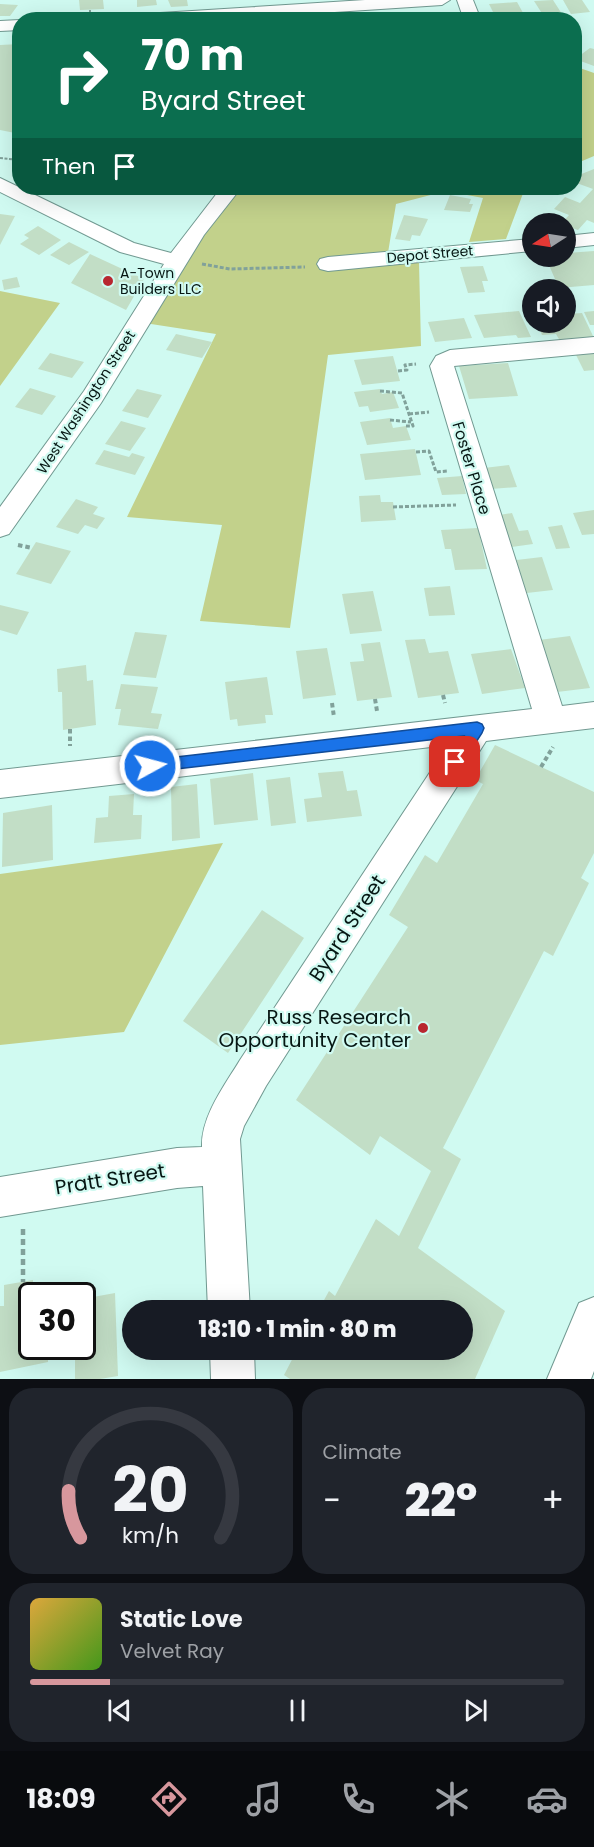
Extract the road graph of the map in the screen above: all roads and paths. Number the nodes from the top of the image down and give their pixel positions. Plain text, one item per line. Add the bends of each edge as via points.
1 (442, 0) edge
2 (254, 12) edge
3 (22, 195) edge
4 (225, 195) edge
5 (594, 240) edge
6 (576, 241) edge
7 (522, 246) edge
8 (175, 260) junction
9 (328, 264) joint
10 (223, 268) dead end
11 (594, 345) edge
12 (422, 364) dead end
13 (398, 371) dead end
14 (380, 391) dead end
15 (403, 396) junction
16 (395, 397) dead end
17 (390, 420) dead end
18 (411, 422) junction
19 (406, 426) dead end
20 (416, 452) dead end
21 (453, 471) dead end
22 (463, 503) dead end
23 (393, 507) dead end
24 (0, 528) edge
25 (20, 545) dead end
26 (32, 548) dead end
27 (594, 715) edge
28 (477, 728) junction
29 (553, 732) junction
30 (541, 767) dead end
31 (0, 784) edge
32 (221, 1165) junction
33 (12, 1208) edge
34 (23, 1282) dead end
35 (228, 1300) edge
36 (594, 1318) edge
37 (232, 1360) edge
38 (233, 1379) edge
39 (569, 1379) edge

1 - 2 street
3 - 8 street via 127,248
4 - 8 street, West Washington Street
5 - 6 street
7 - 9 street, Depot Street
8 - 24 street, West Washington Street via 106,377
9 - 10 path via 289,269
11 - 29 street, Foster Place via 450,358 442,366
12 - 13 path via 405,365 406,370
14 - 15 path
15 - 16 path
15 - 18 path
17 - 18 path
18 - 19 path via 413,426
20 - 21 path via 429,451 436,472
22 - 23 path
25 - 26 path
27 - 29 street
28 - 29 street
28 - 31 street
28 - 32 street, Byard Street via 253,1073 227,1119 221,1138
29 - 30 path
32 - 33 street, Pratt Street via 177,1168
32 - 35 street, Byard Street
33 - 34 path
36 - 39 street
37 - 38 street

